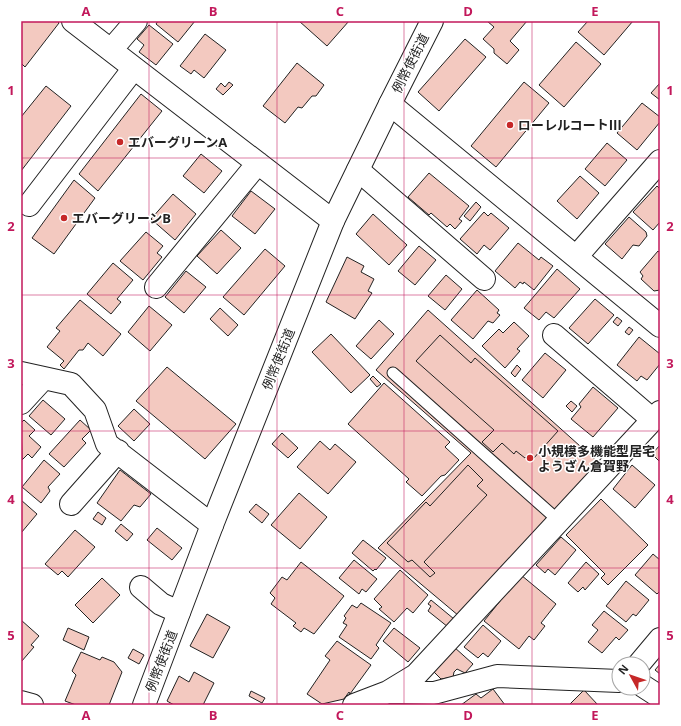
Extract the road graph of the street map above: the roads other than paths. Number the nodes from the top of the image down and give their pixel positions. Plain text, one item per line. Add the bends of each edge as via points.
1 (73, 21) edge
2 (136, 21) edge
3 (432, 21) edge
4 (111, 50) junction
5 (134, 68) junction
6 (390, 104) junction
7 (660, 161) edge
8 (258, 163) junction
9 (358, 170) junction
10 (29, 205) dead end
11 (333, 221) junction
12 (576, 257) junction
13 (484, 279) dead end
14 (156, 288) dead end
15 (659, 325) edge
16 (554, 335) dead end
17 (21, 373) edge
18 (392, 373) dead end
19 (42, 379) junction
20 (21, 403) edge
21 (657, 416) edge
22 (118, 451) junction
23 (71, 504) dead end
24 (559, 521) junction
25 (212, 524) junction
26 (141, 587) dead end
27 (179, 612) junction
28 (660, 639) edge
29 (646, 656) edge
30 (611, 681) edge
31 (651, 691) edge
32 (388, 692) junction
33 (660, 697) edge
34 (21, 702) edge
35 (32, 705) edge
36 (144, 705) edge
37 (354, 705) edge

1 - 4 street
2 - 4 street
3 - 6 street, 例幣使街道
4 - 5 street
5 - 8 street
5 - 10 street
6 - 9 street, 例幣使街道
6 - 12 street
7 - 12 street
8 - 11 street
8 - 14 street
9 - 11 street, 例幣使街道
9 - 13 street
11 - 25 street, 例幣使街道
12 - 15 street
16 - 21 street
17 - 19 street
18 - 24 lane
19 - 20 street
19 - 22 street via 71,384 95,410 108,444
21 - 24 street
22 - 23 street
22 - 25 street
24 - 32 street via 416,675
25 - 27 street, 例幣使街道
26 - 27 street via 161,604
27 - 36 street, 例幣使街道
28 - 29 street
30 - 32 street via 498,676 434,693
31 - 33 street
32 - 37 street
34 - 35 street

